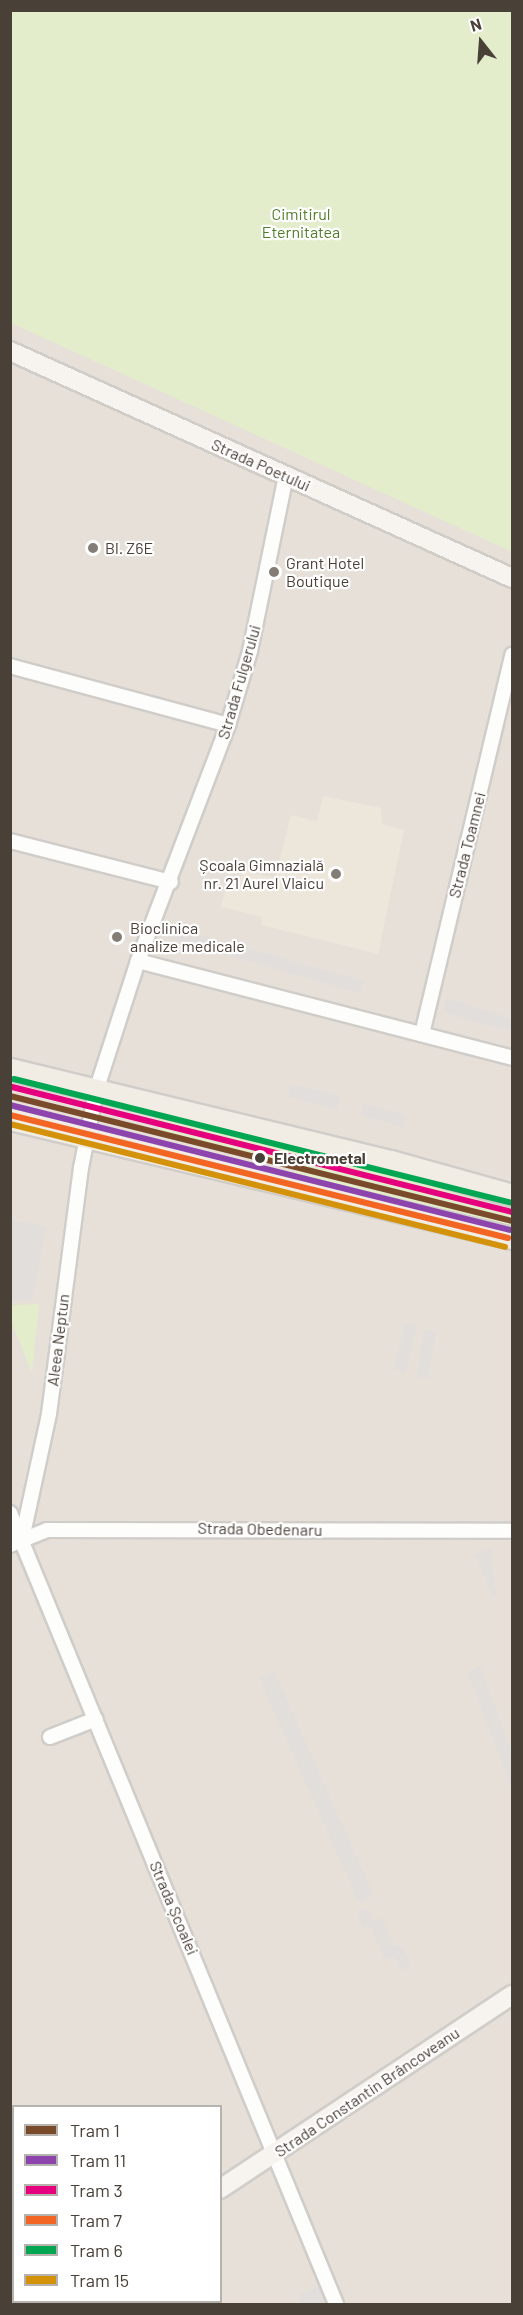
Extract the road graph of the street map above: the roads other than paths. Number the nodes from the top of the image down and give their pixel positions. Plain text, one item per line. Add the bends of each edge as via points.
1 (10, 351) edge
2 (286, 476) junction
3 (513, 578) edge
4 (513, 655) edge
5 (10, 666) edge
6 (228, 725) junction
7 (10, 841) edge
8 (171, 882) junction
9 (138, 961) junction
10 (422, 1034) junction
11 (513, 1058) edge
12 (10, 1069) edge
13 (96, 1091) junction
14 (10, 1119) edge
15 (86, 1139) junction
16 (513, 1195) edge
17 (513, 1238) edge
18 (10, 1513) edge
19 (513, 1532) edge
20 (16, 1542) edge
21 (96, 1719) junction
22 (50, 1737) dead end
23 (513, 1995) edge
24 (275, 2153) junction
25 (222, 2188) edge
26 (336, 2304) edge

1 - 2 street, Strada Poetului
2 - 3 street, Strada Poetului
2 - 6 street, Strada Fulgerului via 250,651
4 - 10 street, Strada Toamnei
5 - 6 street
6 - 8 street, Strada Fulgerului
7 - 8 street
8 - 9 street, Strada Fulgerului
9 - 10 street
9 - 13 street, Strada Fulgerului
10 - 11 street
12 - 13 main road
13 - 15 street, Aleea Neptun
13 - 16 main road via 391,1161
14 - 15 main road
15 - 17 main road
15 - 20 street, Aleea Neptun via 49,1414
18 - 20 street, Strada Școalei
19 - 20 street, Strada Obedenaru via 47,1530
20 - 21 street, Strada Școalei
21 - 22 street
21 - 24 street, Strada Școalei
23 - 24 street, Strada Constantin Brâncoveanu
24 - 25 street, Strada Constantin Brâncoveanu
24 - 26 street, Strada Școalei

